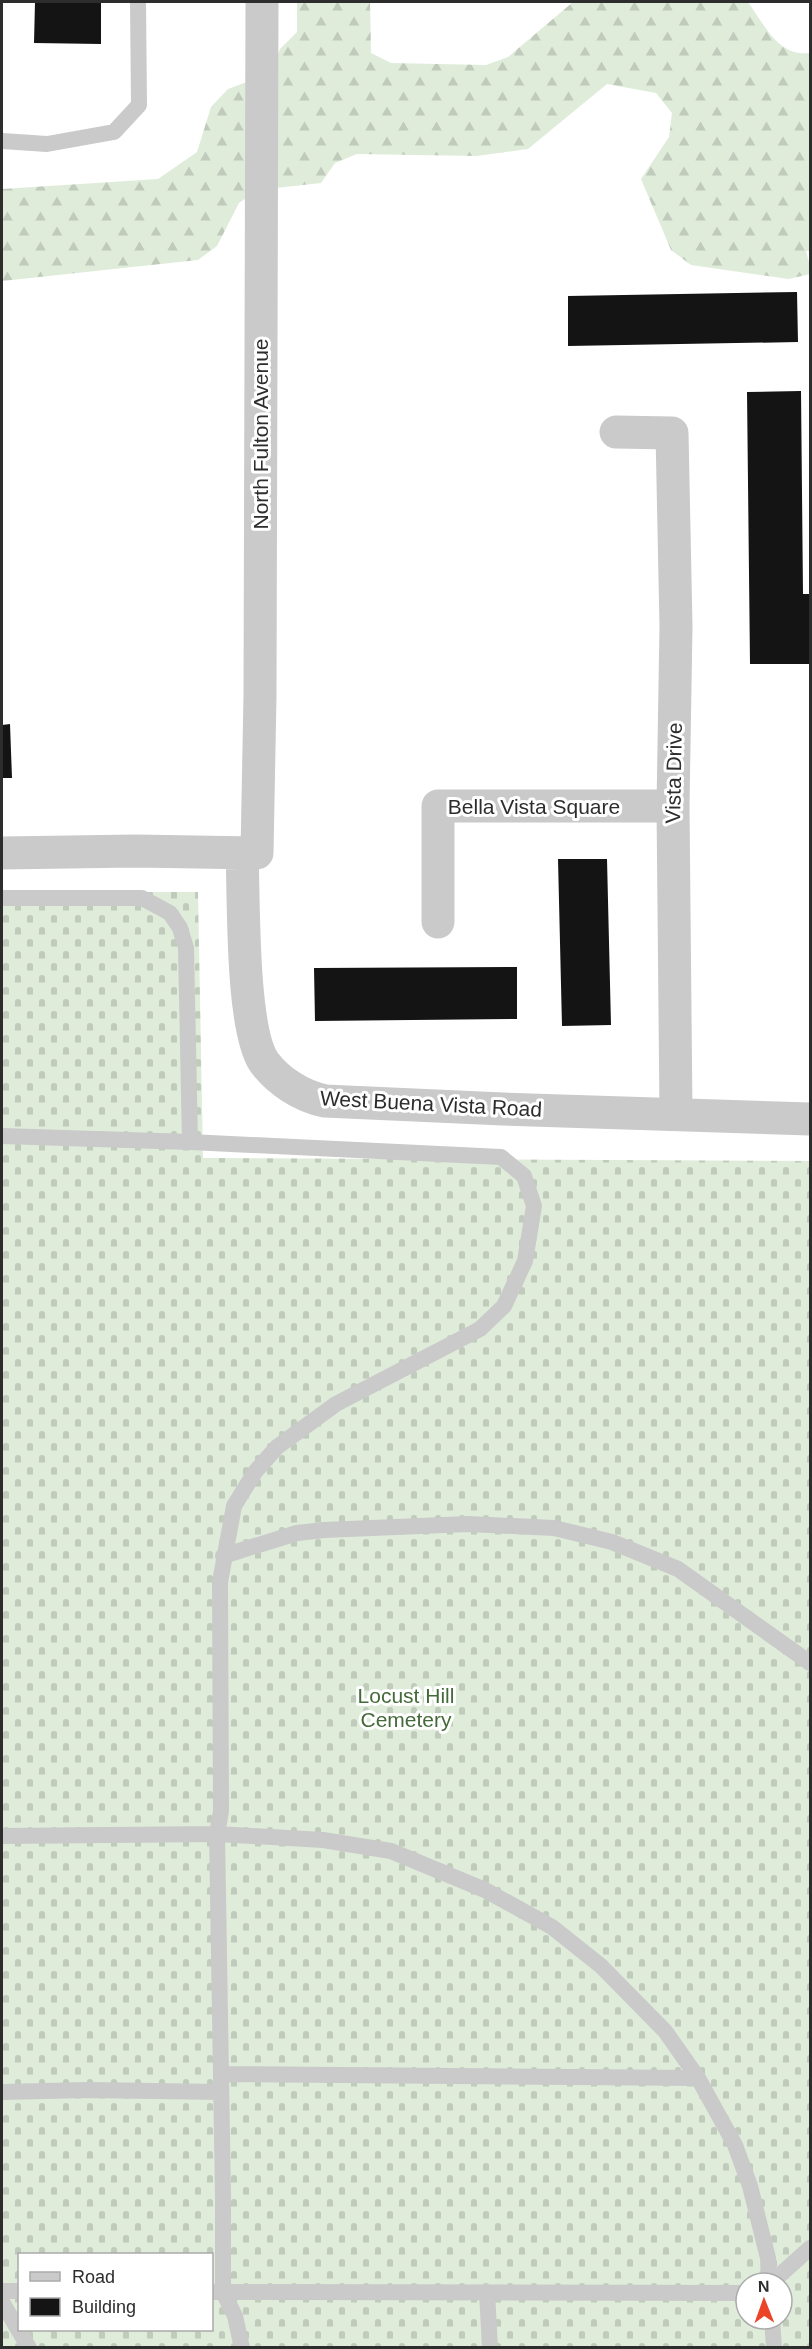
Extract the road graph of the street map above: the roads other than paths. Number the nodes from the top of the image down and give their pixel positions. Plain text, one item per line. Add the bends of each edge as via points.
1 (138, 2) edge
2 (262, 2) edge
3 (2, 141) edge
4 (616, 432) dead end
5 (673, 806) junction
6 (2, 853) edge
7 (242, 853) junction
8 (2, 898) edge
9 (438, 922) dead end
10 (676, 1114) junction
11 (810, 1119) edge
12 (2, 1136) edge
13 (190, 1142) junction
14 (223, 1556) junction
15 (810, 1663) edge
16 (217, 1834) junction
17 (2, 1836) edge
18 (221, 2074) junction
19 (698, 2078) junction
20 (2, 2092) edge
21 (221, 2092) junction
22 (810, 2248) edge
23 (769, 2271) edge
24 (784, 2271) edge
25 (2, 2290) edge
26 (18, 2291) edge
27 (217, 2292) edge
28 (487, 2292) junction
29 (734, 2293) edge
30 (2, 2302) edge
31 (18, 2329) edge
32 (19, 2331) edge
33 (773, 2331) edge
34 (29, 2348) edge
35 (242, 2348) edge
36 (490, 2348) edge
37 (774, 2348) edge

1 - 3 lane via 139,105 114,132 47,144
2 - 7 street, North Fulton Avenue via 257,830 256,853
4 - 5 street, Vista Drive via 672,433 676,626
5 - 9 street, Bella Vista Square via 438,806
5 - 10 street, Vista Drive
6 - 7 street
7 - 10 street, West Buena Vista Road via 250,1015 264,1061 285,1083 325,1101
8 - 13 lane via 142,898 170,913 186,948
10 - 11 street, West Buena Vista Road
12 - 13 lane
13 - 14 lane via 501,1157 524,1176 534,1206 525,1262 504,1306 480,1329 336,1404 277,1447 255,1472 234,1506
14 - 15 lane via 297,1533 324,1530 468,1524 554,1528 612,1542 678,1569
14 - 16 lane via 221,1811
16 - 17 lane
16 - 18 lane
16 - 19 lane via 323,1840 391,1851 485,1890 552,1927 601,1966 665,2031
18 - 19 lane
18 - 21 lane
19 - 23 lane via 735,2145 750,2186
20 - 21 lane
21 - 27 lane
22 - 24 lane
25 - 26 lane
27 - 28 lane
27 - 35 lane via 235,2316
28 - 29 lane
28 - 36 lane
30 - 31 lane
32 - 34 lane
33 - 37 lane

